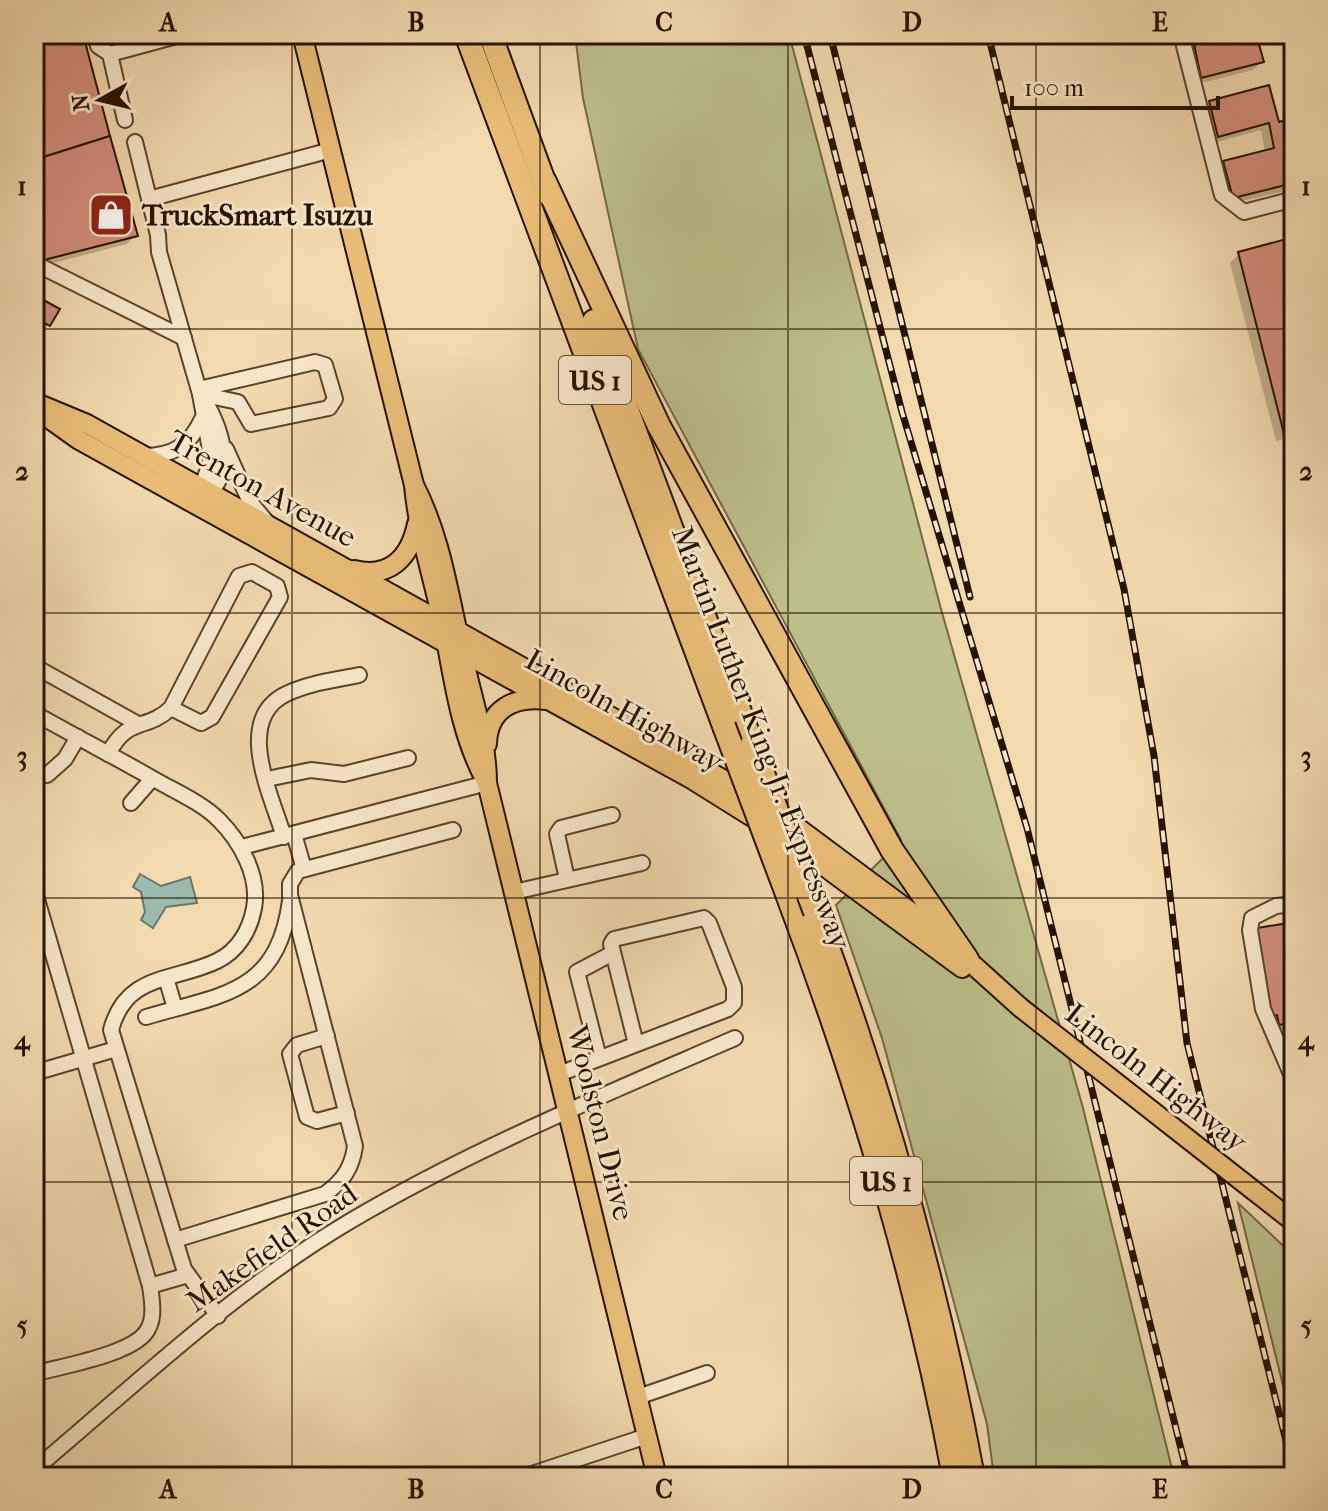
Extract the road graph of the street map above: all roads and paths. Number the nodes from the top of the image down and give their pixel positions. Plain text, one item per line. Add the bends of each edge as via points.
1 (95, 34) edge
2 (184, 34) edge
3 (302, 34) edge
4 (466, 34) edge
5 (490, 34) edge
6 (1181, 34) edge
7 (1291, 34) edge
8 (1294, 47) edge
9 (110, 54) junction
10 (125, 120) dead end
11 (135, 142) dead end
12 (331, 150) junction
13 (545, 182) junction
14 (149, 199) junction
15 (1294, 199) edge
16 (34, 263) edge
17 (184, 338) junction
18 (200, 391) junction
19 (34, 405) edge
20 (202, 419) junction
21 (219, 432) junction
22 (144, 456) junction
23 (414, 485) junction
24 (202, 495) junction
25 (417, 521) junction
26 (272, 527) junction
27 (346, 568) junction
28 (442, 621) junction
29 (452, 636) junction
30 (462, 652) junction
31 (34, 666) edge
32 (359, 675) dead end
33 (550, 701) junction
34 (171, 708) junction
35 (36, 719) edge
36 (138, 724) junction
37 (78, 737) junction
38 (108, 754) junction
39 (487, 754) junction
40 (408, 758) dead end
41 (47, 775) dead end
42 (152, 779) junction
43 (267, 779) junction
44 (487, 783) junction
45 (131, 803) dead end
46 (612, 815) dead end
47 (453, 830) dead end
48 (289, 835) junction
49 (242, 847) junction
50 (642, 863) dead end
51 (304, 869) junction
52 (567, 879) junction
53 (34, 889) edge
54 (514, 892) junction
55 (290, 895) junction
56 (1294, 904) edge
57 (613, 953) junction
58 (967, 959) junction
59 (166, 978) junction
60 (175, 1008) junction
61 (1021, 1008) junction
62 (146, 1017) dead end
63 (327, 1036) junction
64 (735, 1038) dead end
65 (636, 1044) junction
66 (116, 1049) junction
67 (599, 1058) junction
68 (84, 1059) junction
69 (34, 1073) edge
70 (559, 1074) junction
71 (1294, 1081) edge
72 (568, 1110) junction
73 (347, 1113) junction
74 (1294, 1222) edge
75 (175, 1240) junction
76 (188, 1275) junction
77 (150, 1286) junction
78 (218, 1316) junction
79 (707, 1373) dead end
80 (34, 1374) edge
81 (638, 1397) junction
82 (647, 1436) junction
83 (34, 1470) edge
84 (532, 1474) dead end
85 (657, 1477) edge
86 (954, 1477) edge
87 (973, 1477) edge

1 - 9 street via 98,46
2 - 9 street
3 - 12 main road
4 - 86 highway, Martin Luther King Jr. Expressway / US 1, bridge via 842,1042 918,1304
5 - 13 highway, Martin Luther King Jr. Expressway / US 1
6 - 15 street via 1222,195 1244,212
7 - 8 street
9 - 10 street
11 - 14 street
12 - 14 street
12 - 23 main road
13 - 58 highway via 666,440 892,850
13 - 87 highway, Martin Luther King Jr. Expressway / US 1, bridge via 860,1036 906,1181
14 - 17 street
16 - 17 street
17 - 18 street
18 - 18 street via 315,362 325,365 335,399 329,408 251,424 238,402
18 - 20 street
18 - 21 street
19 - 22 main road, Trenton Avenue via 87,424
19 - 24 main road via 79,440
20 - 22 street via 181,447
20 - 24 street via 211,457
21 - 24 street via 223,467
21 - 26 street via 250,502
22 - 24 main road, Trenton Avenue
23 - 25 main road
23 - 29 main road via 431,518
24 - 26 main road, Trenton Avenue
24 - 29 main road
25 - 27 main road via 410,549 394,566 372,572
25 - 28 main road
26 - 27 main road, Trenton Avenue
27 - 28 main road, Trenton Avenue
28 - 29 main road
29 - 30 main road, Lincoln Highway
29 - 44 main road, Woolston Drive via 473,758
29 - 58 main road, Lincoln Highway via 702,765 777,812 863,873
30 - 33 main road, Lincoln Highway
30 - 39 main road, Woolston Drive
31 - 36 street
32 - 43 street via 296,690 272,704 258,741
33 - 39 main road via 524,699 503,708 489,725
33 - 61 main road, Lincoln Highway via 778,833
34 - 34 street via 201,723 212,717 280,597 277,586 252,572 239,576
34 - 36 street via 162,717
35 - 37 street
36 - 38 street via 122,732
37 - 38 street
37 - 41 street
38 - 42 street
39 - 44 main road, Woolston Drive
40 - 43 street via 344,774 301,770
42 - 45 street
42 - 49 street via 203,807
43 - 48 street
44 - 48 street
44 - 54 main road, Woolston Drive
46 - 52 street via 561,828 557,834
47 - 51 street
48 - 49 street
48 - 51 street
49 - 59 street via 255,901 246,934 235,950 217,961
50 - 52 street
51 - 55 street via 294,876
52 - 54 street
53 - 68 street
54 - 70 main road, Woolston Drive
55 - 60 street via 278,947 259,975 238,989
55 - 63 street
56 - 71 street via 1252,918 1250,930 1263,1009
57 - 65 street
57 - 65 street via 614,939 704,918 734,987 734,1003 728,1009
57 - 67 street via 577,972
58 - 61 main road, Lincoln Highway
59 - 60 street
59 - 66 street via 128,995 116,1011 111,1030
60 - 62 street
61 - 74 main road, Lincoln Highway, bridge
63 - 73 street
63 - 73 street via 297,1045 290,1054 307,1117 317,1121
64 - 72 street, Makefield Road
65 - 67 street
66 - 68 street
66 - 75 street
67 - 70 street
68 - 69 street
68 - 77 street
70 - 72 main road, Woolston Drive
72 - 78 street, Makefield Road via 347,1223
72 - 81 main road, Woolston Drive
73 - 75 street via 353,1161 336,1186 325,1194
75 - 76 street
76 - 77 street
76 - 78 street
77 - 80 street via 150,1325 132,1346
78 - 83 street, Makefield Road
79 - 81 street
81 - 82 main road, Woolston Drive
82 - 84 street
82 - 85 main road, Woolston Drive

